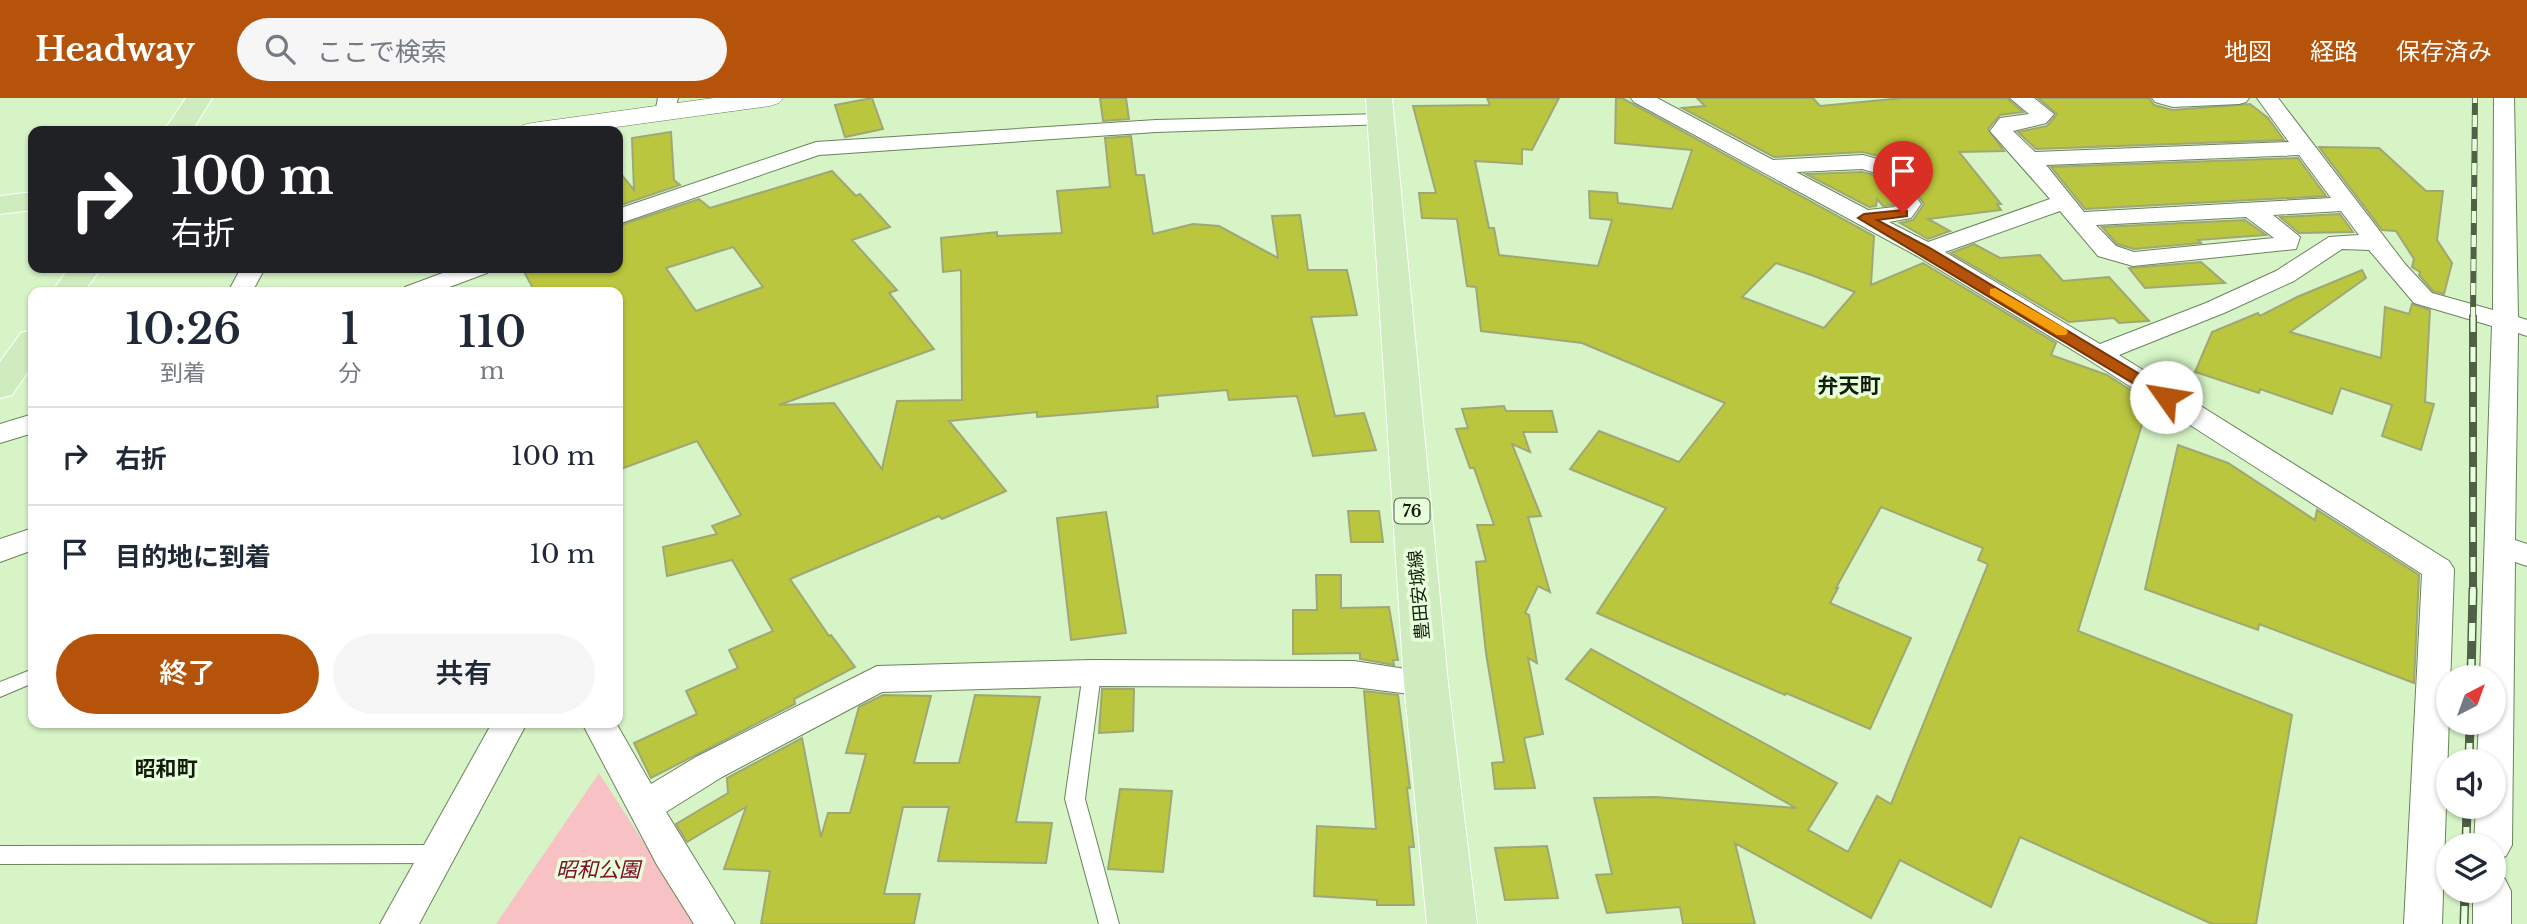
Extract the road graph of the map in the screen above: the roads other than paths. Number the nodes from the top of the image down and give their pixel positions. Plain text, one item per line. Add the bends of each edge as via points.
1 (199, 98) edge
2 (770, 98) edge
3 (1641, 98) edge
4 (2020, 98) edge
5 (2162, 98) edge
6 (2239, 98) edge
7 (2267, 98) edge
8 (2504, 98) edge
9 (713, 102) edge
10 (667, 105) edge
11 (1379, 109) edge
12 (181, 126) edge
13 (558, 126) edge
14 (2304, 148) junction
15 (2029, 159) junction
16 (1768, 167) junction
17 (28, 202) edge
18 (2346, 204) junction
19 (0, 205) edge
20 (2071, 211) junction
21 (2253, 211) junction
22 (623, 215) edge
23 (1864, 218) junction
24 (2376, 243) junction
25 (1926, 251) junction
26 (462, 273) edge
27 (422, 285) edge
28 (2516, 324) edge
29 (28, 348) edge
30 (2098, 354) junction
31 (0, 387) edge
32 (28, 425) edge
33 (0, 434) edge
34 (28, 541) edge
35 (2513, 550) edge
36 (0, 551) edge
37 (1092, 673) junction
38 (28, 678) edge
39 (1426, 683) junction
40 (0, 690) edge
41 (507, 728) edge
42 (602, 728) edge
43 (644, 807) junction
44 (2494, 833) edge
45 (438, 854) junction
46 (0, 855) edge
47 (2493, 903) edge
48 (399, 924) edge
49 (716, 924) edge
50 (1108, 924) edge
51 (1452, 924) edge
52 (2423, 924) edge
53 (2492, 924) edge

1 - 12 main road
2 - 9 street
3 - 16 street
4 - 15 street via 2043,114 2039,119 2008,122 2001,131
5 - 6 street
7 - 14 street
8 - 28 street
9 - 10 street
10 - 13 street
11 - 22 street via 816,149
11 - 39 main road, 豊田安城線 / 76
14 - 15 street
14 - 18 street
15 - 20 street
16 - 23 street
16 - 23 street via 1863,162 1884,168 1909,204 1903,213
17 - 19 main road
18 - 21 street
18 - 24 street
20 - 21 street
20 - 21 street via 2107,251 2133,259 2288,244 2288,237
20 - 25 street
23 - 25 street
24 - 28 street via 2423,298
24 - 30 street via 2337,242 2285,276
25 - 30 street
26 - 27 street
28 - 35 street
29 - 31 main road
30 - 52 street via 2438,569
32 - 33 street
34 - 36 street
35 - 44 street
37 - 39 street via 1354,674
37 - 43 street via 877,679 709,767
37 - 50 lane via 1075,799
38 - 40 lane
39 - 51 main road, 豊田安城線 / 76
41 - 45 street
42 - 43 street
43 - 49 street
45 - 46 lane
45 - 48 street
47 - 53 street

